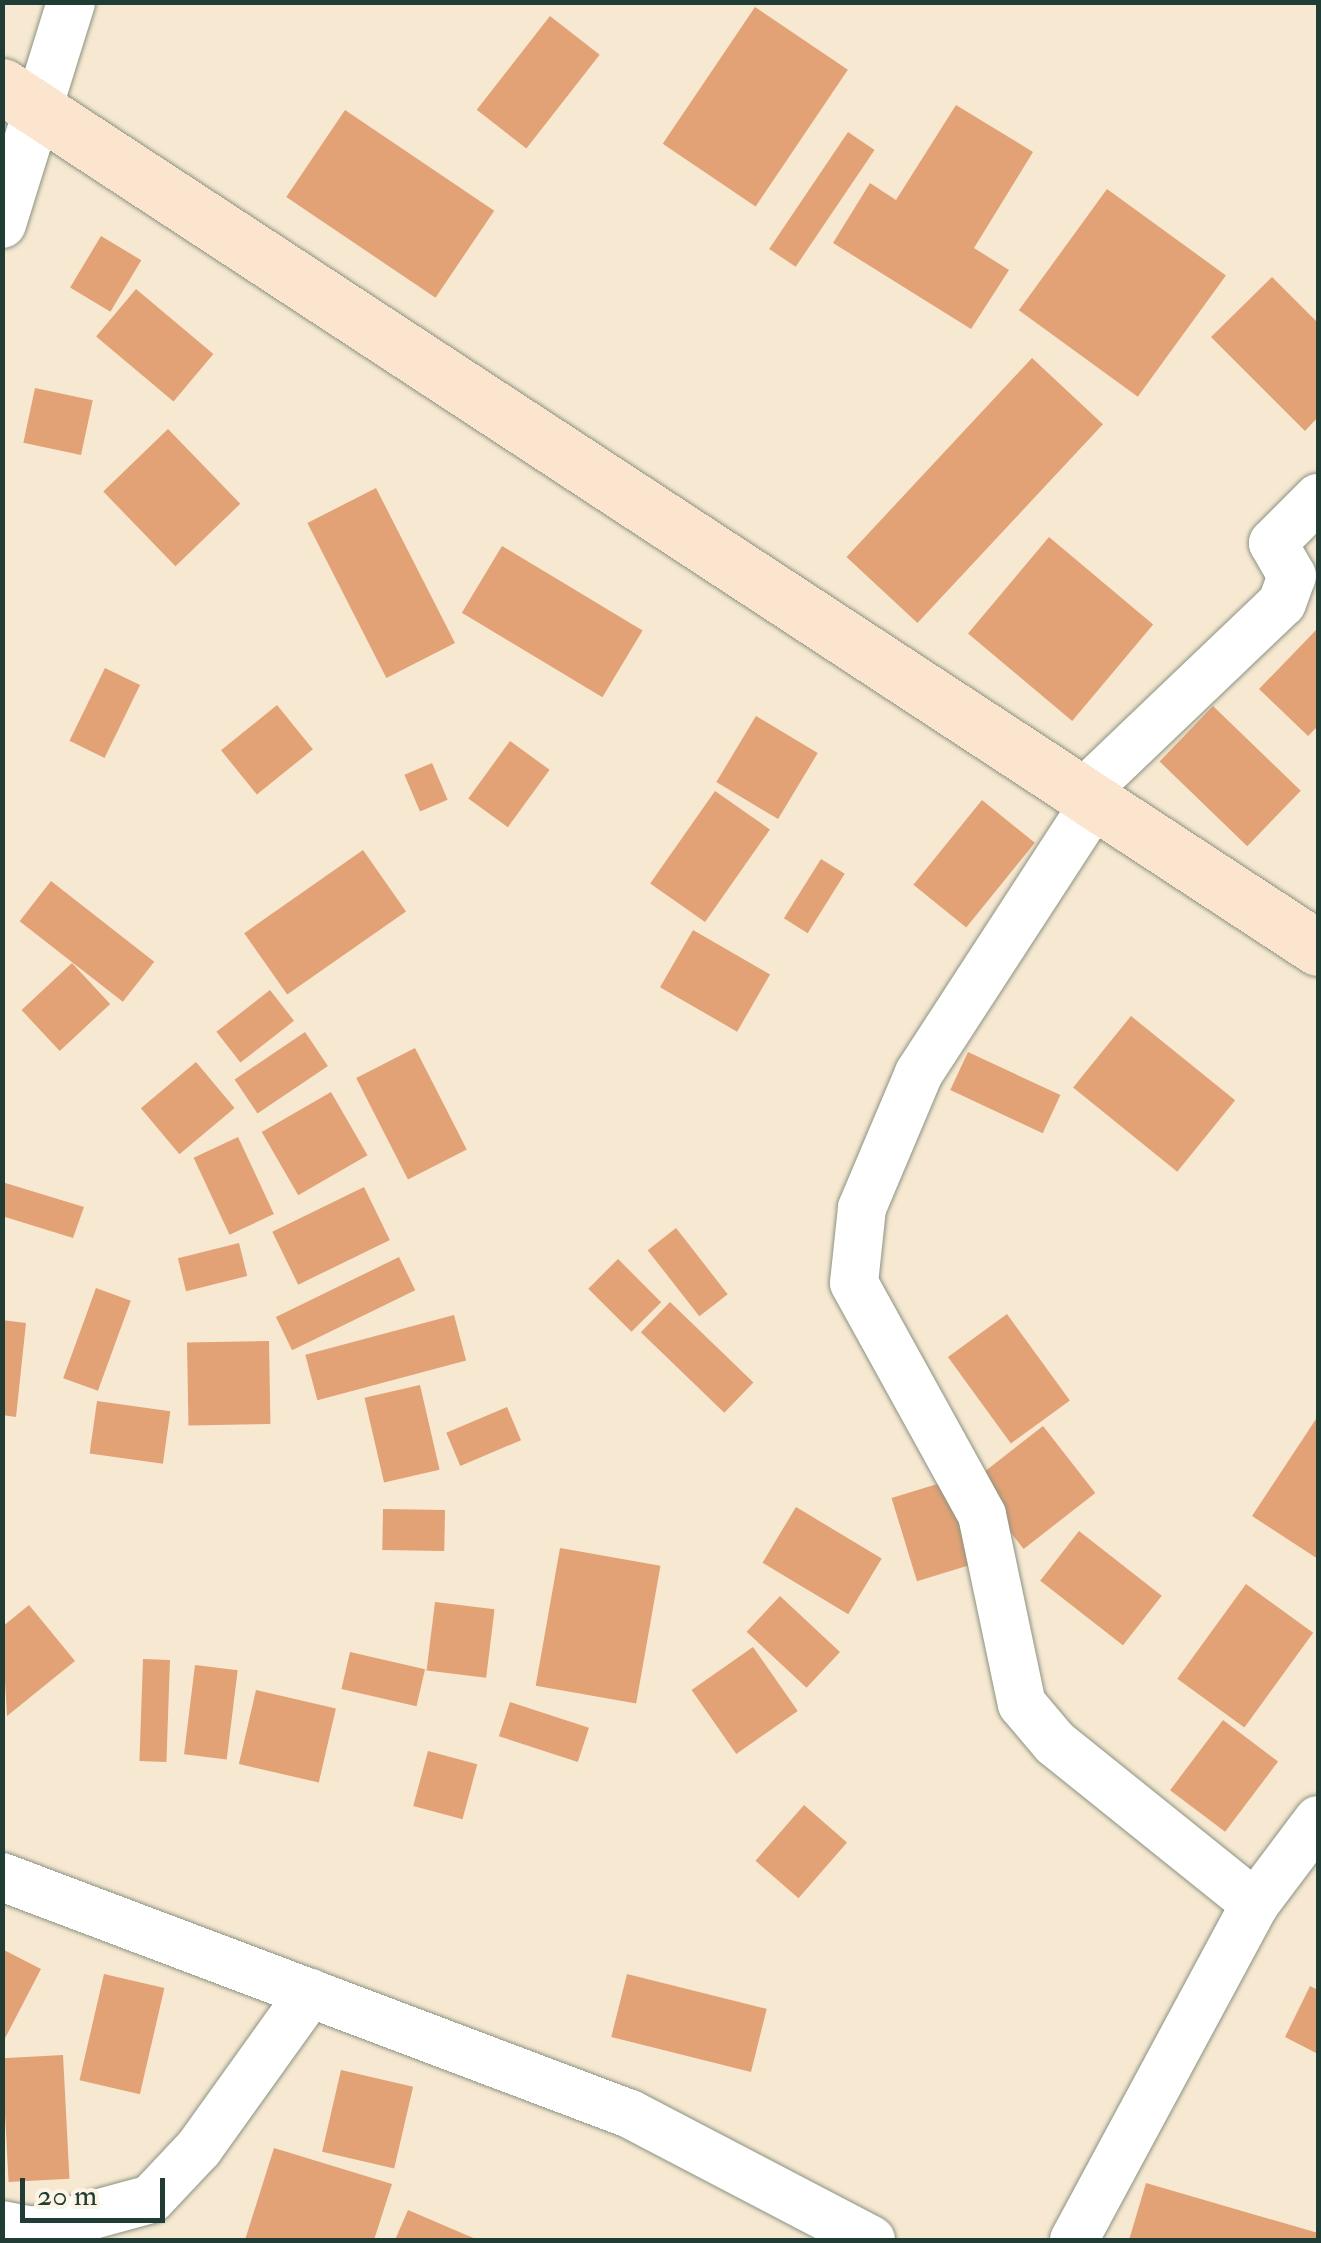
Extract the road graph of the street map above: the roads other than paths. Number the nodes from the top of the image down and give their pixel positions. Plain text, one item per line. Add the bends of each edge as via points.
1 (71, 2) edge
2 (20, 96) edge
3 (2, 224) edge
4 (1318, 498) edge
5 (1089, 798) junction
6 (1318, 948) edge
7 (1318, 1820) edge
8 (2, 1878) edge
9 (1254, 1904) junction
10 (310, 1993) junction
11 (25, 2232) edge
12 (871, 2240) edge
13 (1074, 2240) edge

1 - 2 street
2 - 3 street
2 - 5 main road
4 - 5 street via 1274,543 1292,576 1282,603
5 - 6 main road
5 - 9 street via 918,1073 862,1208 854,1284 982,1515 1022,1704 1055,1743
7 - 9 street
8 - 10 street
9 - 13 street
10 - 11 street via 199,2148 151,2199
10 - 12 street via 630,2114

